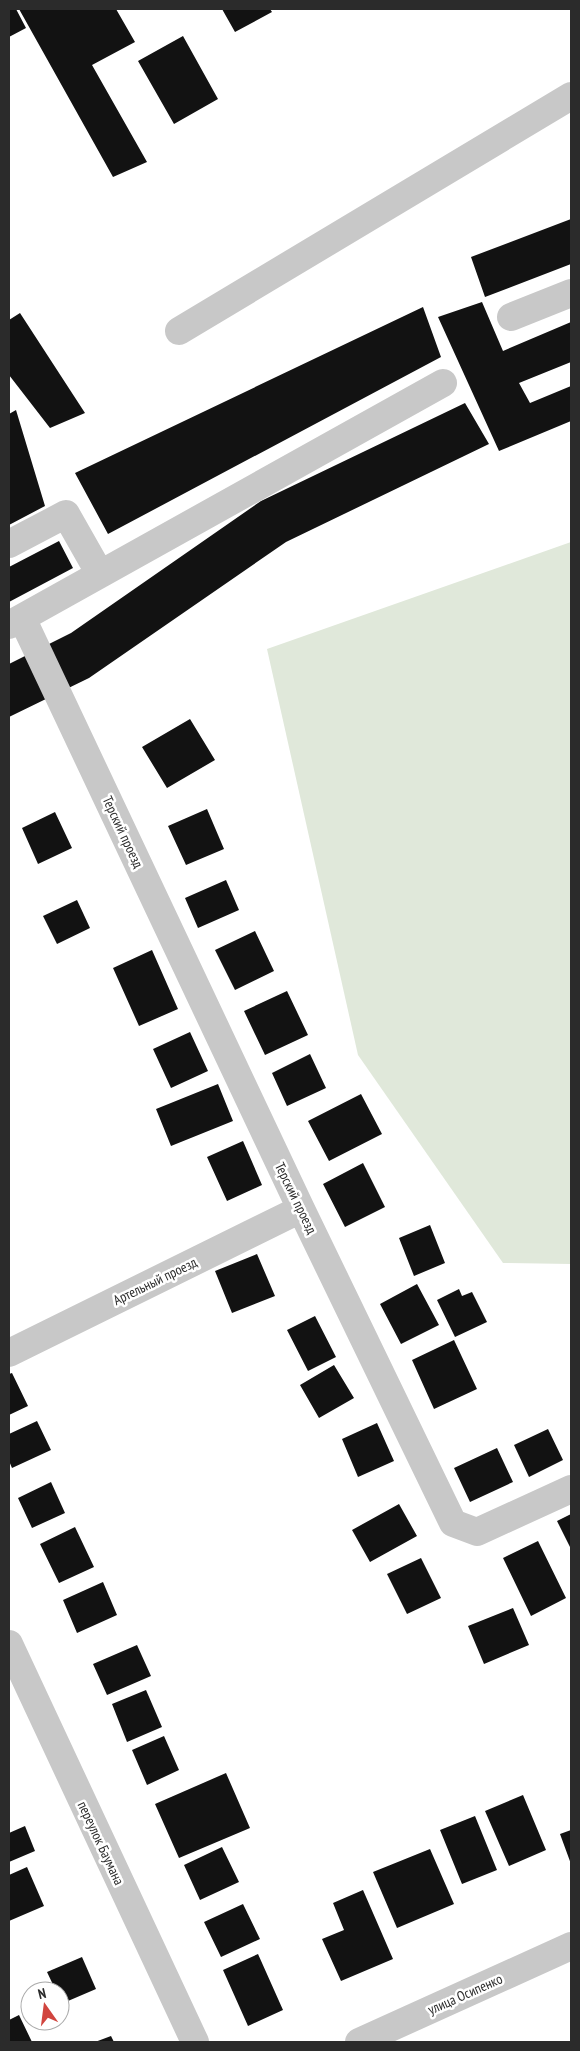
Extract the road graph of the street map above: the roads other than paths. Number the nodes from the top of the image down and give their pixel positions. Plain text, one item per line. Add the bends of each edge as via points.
1 (571, 96) edge
2 (571, 293) edge
3 (511, 317) dead end
4 (179, 331) dead end
5 (443, 383) dead end
6 (9, 544) edge
7 (100, 574) junction
8 (15, 621) edge
9 (301, 1208) junction
10 (9, 1353) edge
11 (571, 1489) edge
12 (9, 1644) edge
13 (571, 1946) edge
14 (195, 2042) edge
15 (359, 2042) edge

1 - 4 street
2 - 3 street
5 - 7 street
6 - 7 street via 66,514
7 - 8 street
8 - 9 street, Терский проезд via 86,755
9 - 10 street, Артельный проезд
9 - 11 street, Терский проезд via 454,1523 477,1532
12 - 14 street, переулок Баумана
13 - 15 street, улица Осипенко

